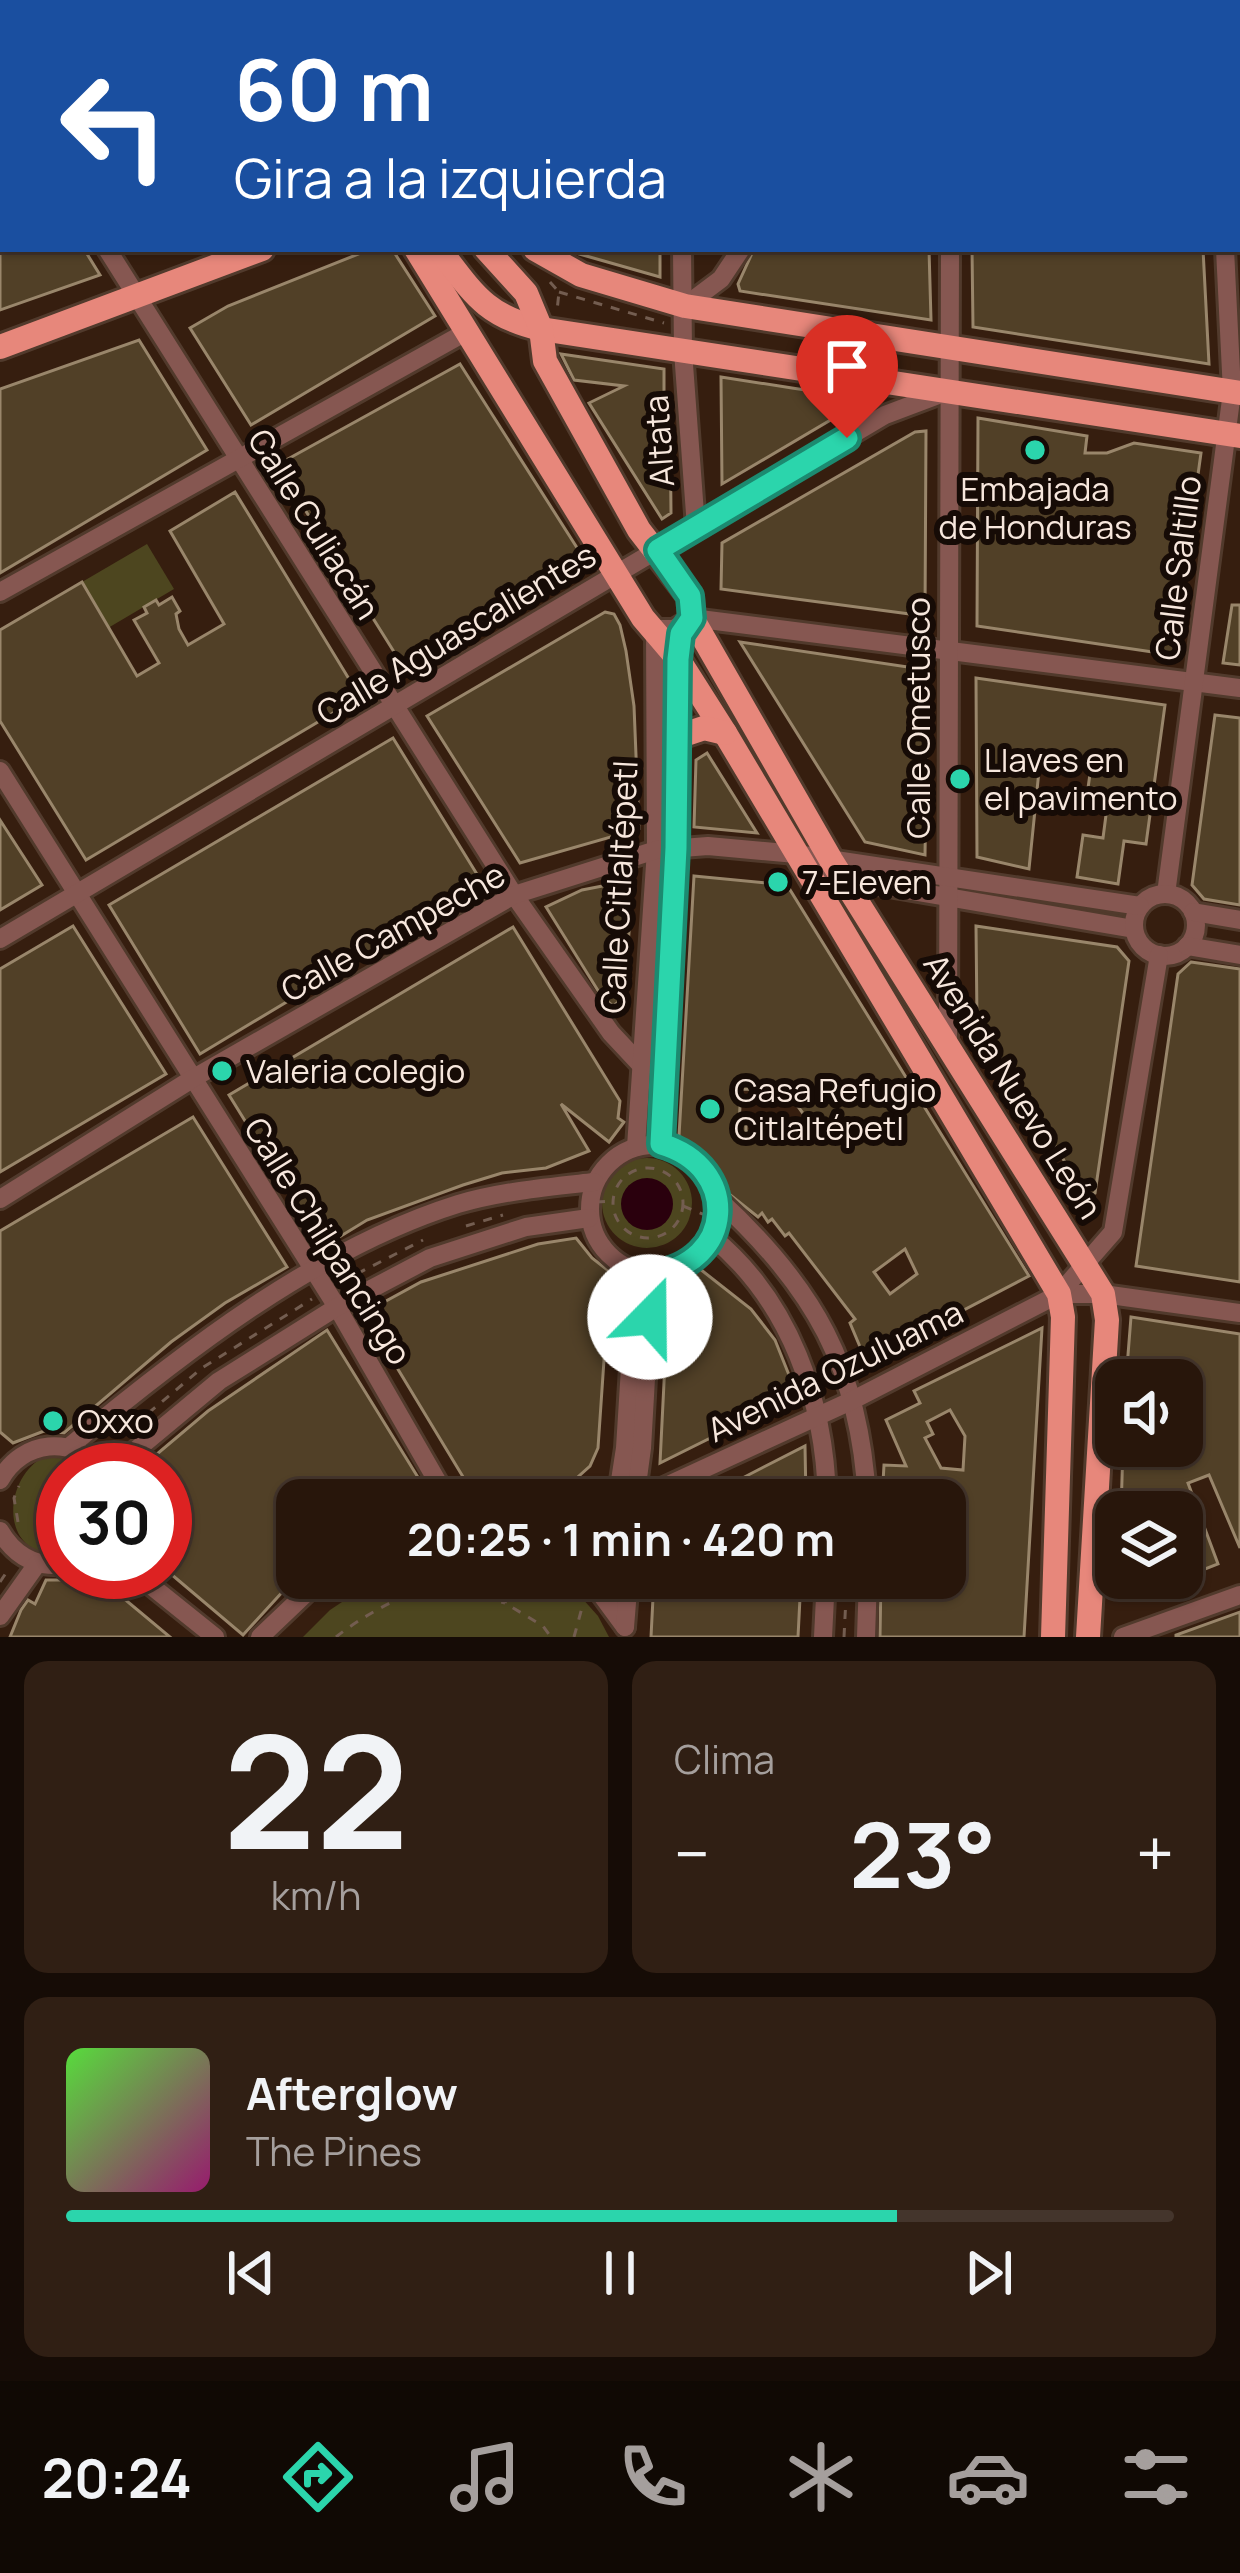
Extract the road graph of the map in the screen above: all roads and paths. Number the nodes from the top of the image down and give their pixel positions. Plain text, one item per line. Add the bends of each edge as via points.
1 (109, 252) edge
2 (254, 252) edge
3 (418, 252) edge
4 (441, 252) edge
5 (489, 252) edge
6 (541, 252) edge
7 (682, 252) edge
8 (739, 252) edge
9 (950, 252) edge
10 (1225, 252) edge
11 (559, 292) dead end
12 (136, 296) junction
13 (684, 328) junction
14 (541, 329) junction
15 (466, 332) junction
16 (0, 347) edge
17 (947, 347) junction
18 (947, 391) junction
19 (1236, 392) edge
20 (1233, 435) edge
21 (238, 459) junction
22 (696, 527) junction
23 (658, 550) junction
24 (616, 574) junction
25 (0, 592) edge
26 (692, 618) junction
27 (655, 629) junction
28 (948, 650) junction
29 (678, 659) junction
30 (1194, 681) junction
31 (1240, 688) edge
32 (394, 706) junction
33 (725, 733) junction
34 (676, 737) junction
35 (0, 771) edge
36 (666, 849) junction
37 (802, 864) junction
38 (838, 870) junction
39 (947, 887) junction
40 (76, 894) junction
41 (1166, 894) junction
42 (514, 895) junction
43 (1141, 905) junction
44 (1193, 912) junction
45 (1240, 920) edge
46 (1134, 929) junction
47 (0, 939) edge
48 (1186, 946) junction
49 (1159, 955) junction
50 (1240, 955) edge
51 (948, 1043) junction
52 (640, 1064) junction
53 (192, 1079) junction
54 (661, 1144) junction
55 (636, 1147) junction
56 (594, 1182) junction
57 (682, 1192) joint
58 (0, 1199) edge
59 (718, 1199) junction
60 (589, 1218) junction
61 (712, 1238) junction
62 (1085, 1264) junction
63 (314, 1271) junction
64 (644, 1272) junction
65 (1059, 1294) junction
66 (1103, 1294) junction
67 (337, 1307) junction
68 (1240, 1313) edge
69 (853, 1400) junction
70 (818, 1415) junction
71 (74, 1443) edge
72 (142, 1443) edge
73 (634, 1448) junction
74 (36, 1449) edge
75 (6, 1476) edge
76 (436, 1479) edge
77 (624, 1479) edge
78 (635, 1479) edge
79 (681, 1479) edge
80 (825, 1479) edge
81 (866, 1479) edge
82 (6, 1536) edge
83 (36, 1564) edge
84 (36, 1565) edge
85 (1240, 1595) edge
86 (168, 1599) edge
87 (300, 1599) edge
88 (507, 1599) edge
89 (603, 1599) edge
90 (627, 1599) edge
91 (825, 1599) edge
92 (846, 1599) edge
93 (867, 1599) edge
94 (505, 1603) junction
95 (583, 1604) dead end
96 (0, 1616) edge
97 (625, 1632) edge
98 (215, 1637) edge
99 (260, 1637) edge
100 (336, 1637) edge
101 (551, 1637) edge
102 (574, 1637) edge
103 (824, 1637) edge
104 (844, 1637) edge
105 (866, 1637) edge
106 (1053, 1637) edge
107 (1088, 1637) edge
108 (1124, 1637) edge

1 - 12 street, Calle Culiacán
2 - 12 main road
3 - 15 main road, Avenida Nuevo León
4 - 14 main road via 491,312
5 - 14 main road, Avenida Nuevo León via 526,293
6 - 13 main road
7 - 13 street, Altata
8 - 13 street
9 - 17 street, Calle Ometusco
10 - 19 street, Calle Saltillo
11 - 13 path
12 - 16 main road
12 - 21 street, Calle Culiacán
13 - 14 main road
13 - 17 main road
13 - 18 main road
13 - 22 street, Altata
14 - 23 main road, Avenida Nuevo León via 545,361 639,530
15 - 21 street
15 - 24 main road, Avenida Nuevo León
17 - 18 street, Calle Ometusco
17 - 19 main road
18 - 20 main road
18 - 22 street, Calle Aguascalientes via 885,416
18 - 28 street, Calle Ometusco
19 - 20 street, Calle Saltillo
20 - 30 street, Calle Saltillo
21 - 25 street
21 - 32 street, Calle Culiacán
22 - 23 street, Calle Aguascalientes
23 - 24 street, Calle Aguascalientes
23 - 26 main road, Avenida Nuevo León via 690,596
24 - 27 main road, Avenida Nuevo León
24 - 32 street, Calle Aguascalientes
26 - 27 street
26 - 28 street
26 - 29 street, Calle Citlaltépetl
26 - 38 main road, Avenida Nuevo León
27 - 29 main road, Avenida Nuevo León
27 - 36 street, Calle Citlaltépetl
28 - 30 street
28 - 39 street, Calle Ometusco
29 - 33 main road, Avenida Nuevo León
29 - 34 street, Calle Citlaltépetl
30 - 31 street
30 - 41 street, Calle Saltillo
32 - 40 street, Calle Aguascalientes
32 - 42 street, Calle Culiacán
33 - 34 main road via 704,728
33 - 37 main road, Avenida Nuevo León
34 - 36 street, Calle Citlaltépetl
35 - 40 street, Calle Chilpancingo
36 - 37 street, Calle Campeche via 708,846
36 - 42 street, Calle Campeche
36 - 52 street, Calle Citlaltépetl
36 - 54 street, Calle Citlaltépetl
37 - 38 street, Calle Campeche
37 - 65 main road, Avenida Nuevo León
38 - 39 street, Calle Campeche
38 - 51 main road, Avenida Nuevo León
39 - 43 street, Calle Campeche
39 - 46 street, Calle Campeche
39 - 51 street, Calle Ometusco
40 - 47 street, Calle Aguascalientes
40 - 53 street, Calle Chilpancingo
41 - 43 street
41 - 44 street
42 - 52 street, Calle Culiacán
42 - 53 street, Calle Campeche
43 - 46 street
44 - 45 street
44 - 48 street
46 - 49 street via 1142,946
48 - 49 street
48 - 50 street
49 - 62 street via 1113,1232
51 - 62 main road, Avenida Nuevo León
52 - 55 street, Calle Citlaltépetl
53 - 58 street, Calle Campeche
53 - 63 street, Calle Chilpancingo
54 - 55 street
54 - 59 street via 699,1162
55 - 56 street
56 - 60 street
56 - 63 street via 458,1204
57 - 57 path via 664,1172 637,1170 616,1187 614,1214 632,1235 659,1237 680,1219
59 - 61 street
59 - 69 street via 795,1279
60 - 64 street via 604,1252
60 - 67 street via 464,1245
61 - 64 street via 687,1264
61 - 70 street via 782,1316
62 - 65 street
62 - 66 main road, Avenida Nuevo León
63 - 67 street, Calle Chilpancingo
63 - 71 street via 180,1355
64 - 73 street
65 - 66 street
65 - 69 street, Avenida Ozuluama
65 - 106 main road, Avenida Nuevo León
66 - 68 street
66 - 107 main road, Avenida Nuevo León
67 - 72 street via 219,1381
67 - 76 street, Calle Chilpancingo
69 - 70 street, Avenida Ozuluama
69 - 81 street
70 - 79 street, Avenida Ozuluama
70 - 80 street
73 - 77 street
73 - 78 street
74 - 75 street
75 - 82 path via 14,1498
82 - 83 street
84 - 96 street
85 - 108 street
86 - 98 street
87 - 99 street
88 - 94 path
89 - 97 street
90 - 97 street
91 - 103 street
92 - 104 path
93 - 105 street
94 - 100 path via 434,1587
94 - 101 path
95 - 102 path

